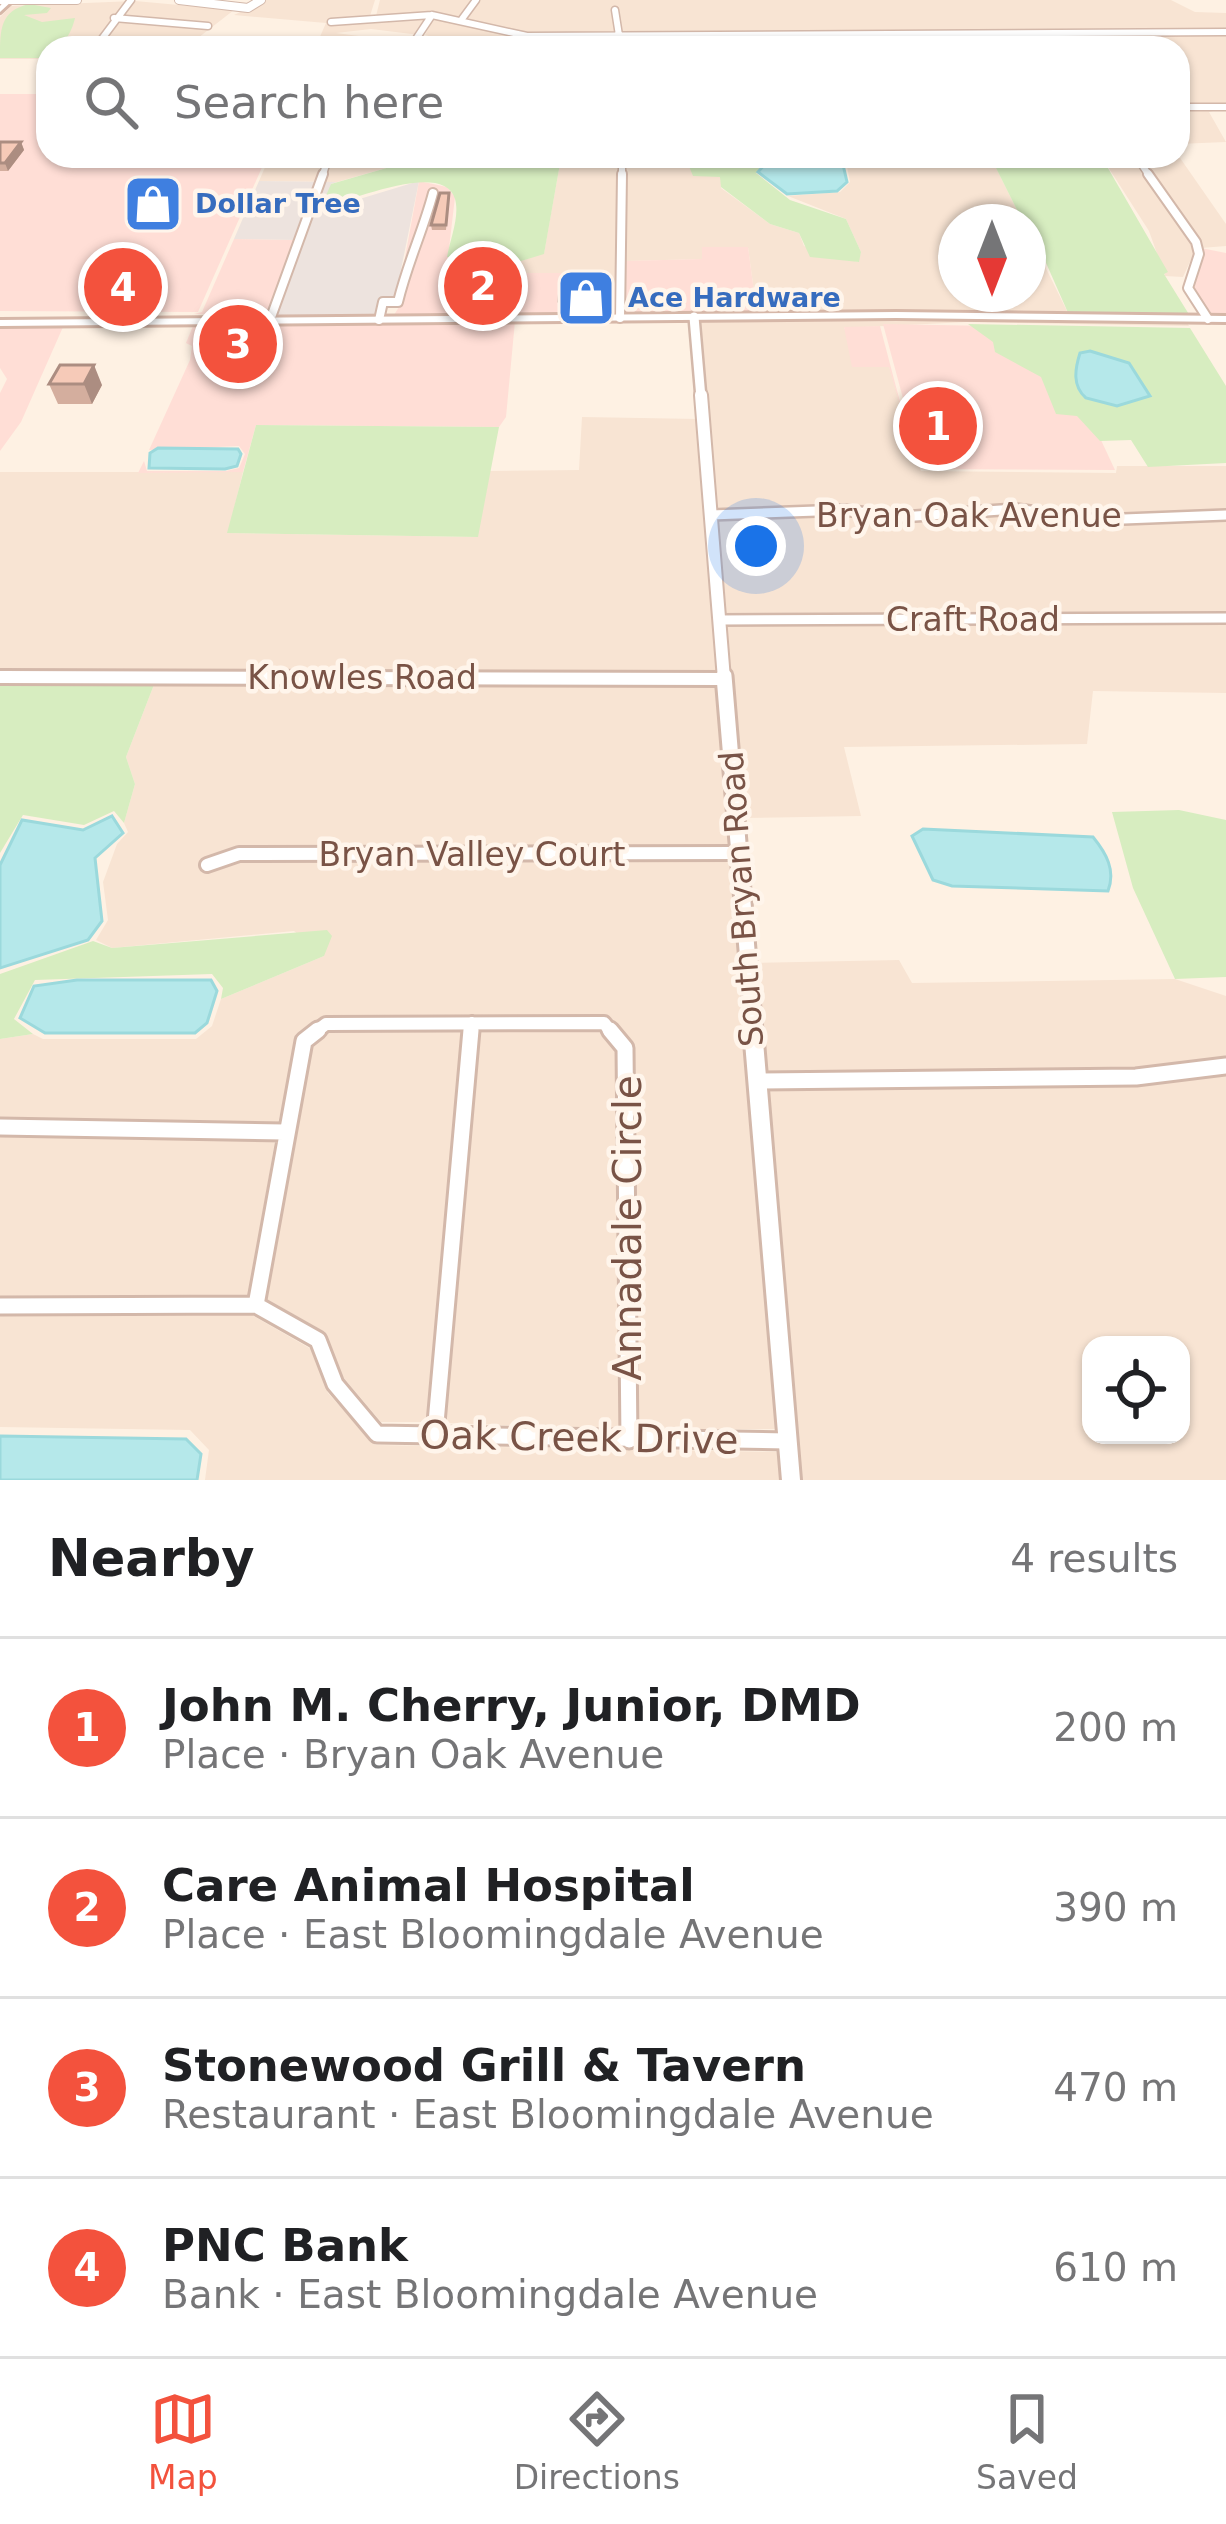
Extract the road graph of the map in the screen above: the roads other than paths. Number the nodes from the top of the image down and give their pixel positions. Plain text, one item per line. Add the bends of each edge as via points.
1 (6, 0) edge
2 (57, 0) edge
3 (77, 0) edge
4 (120, 0) edge
5 (131, 0) edge
6 (178, 0) edge
7 (262, 0) edge
8 (378, 0) edge
9 (476, 0) edge
10 (120, 9) junction
11 (0, 10) edge
12 (615, 10) dead end
13 (432, 15) junction
14 (373, 17) junction
15 (114, 18) junction
16 (462, 19) junction
17 (331, 22) dead end
18 (208, 26) dead end
19 (1226, 32) edge
20 (102, 36) edge
21 (418, 36) edge
22 (620, 36) junction
23 (1190, 107) edge
24 (1226, 107) edge
25 (325, 168) edge
26 (622, 168) edge
27 (1144, 168) edge
28 (433, 193) dead end
29 (694, 317) junction
30 (620, 318) junction
31 (1208, 319) junction
32 (1226, 319) edge
33 (0, 320) edge
34 (270, 320) junction
35 (379, 320) junction
36 (711, 515) junction
37 (1226, 515) edge
38 (1226, 618) edge
39 (719, 620) junction
40 (0, 677) edge
41 (725, 679) junction
42 (738, 853) junction
43 (207, 865) dead end
44 (472, 1023) junction
45 (1226, 1066) edge
46 (754, 1082) junction
47 (0, 1127) edge
48 (284, 1132) junction
49 (256, 1305) junction
50 (0, 1306) edge
51 (435, 1434) junction
52 (629, 1440) junction
53 (788, 1441) junction
54 (791, 1480) edge

1 - 2 street
1 - 11 main road
2 - 3 street
4 - 10 street
5 - 10 street
6 - 7 street via 248,8
8 - 14 street
9 - 16 street
10 - 15 street
12 - 22 street
13 - 14 street
13 - 16 street
13 - 21 street
14 - 17 street
15 - 18 street
15 - 20 street
16 - 22 street via 511,35
19 - 22 street
23 - 24 street
25 - 34 street
26 - 30 street
27 - 31 street via 1196,242 1188,285
28 - 35 street via 398,302 383,302
29 - 30 main road
29 - 31 main road
29 - 36 street, South Bryan Road
30 - 35 main road
31 - 32 main road
33 - 34 main road
34 - 35 main road
36 - 37 street, Bryan Oak Avenue via 844,510 901,517 1015,508 1066,519
36 - 39 street, South Bryan Road
38 - 39 street, Craft Road
39 - 41 street, South Bryan Road
40 - 41 street, Knowles Road
41 - 42 street, South Bryan Road
42 - 43 street, Bryan Valley Court via 238,854
42 - 46 street, South Bryan Road
44 - 48 street, Annadale Circle via 326,1024 304,1041
44 - 51 street
44 - 52 street, Annadale Circle via 604,1023 626,1048
45 - 46 street via 1136,1077
46 - 53 street, South Bryan Road
47 - 48 street
48 - 49 street, Annadale Circle
49 - 50 street, Oak Creek Drive
49 - 51 street, Oak Creek Drive via 318,1340 335,1384 376,1434
51 - 52 street, Oak Creek Drive
52 - 53 street, Oak Creek Drive
53 - 54 street, South Bryan Road

